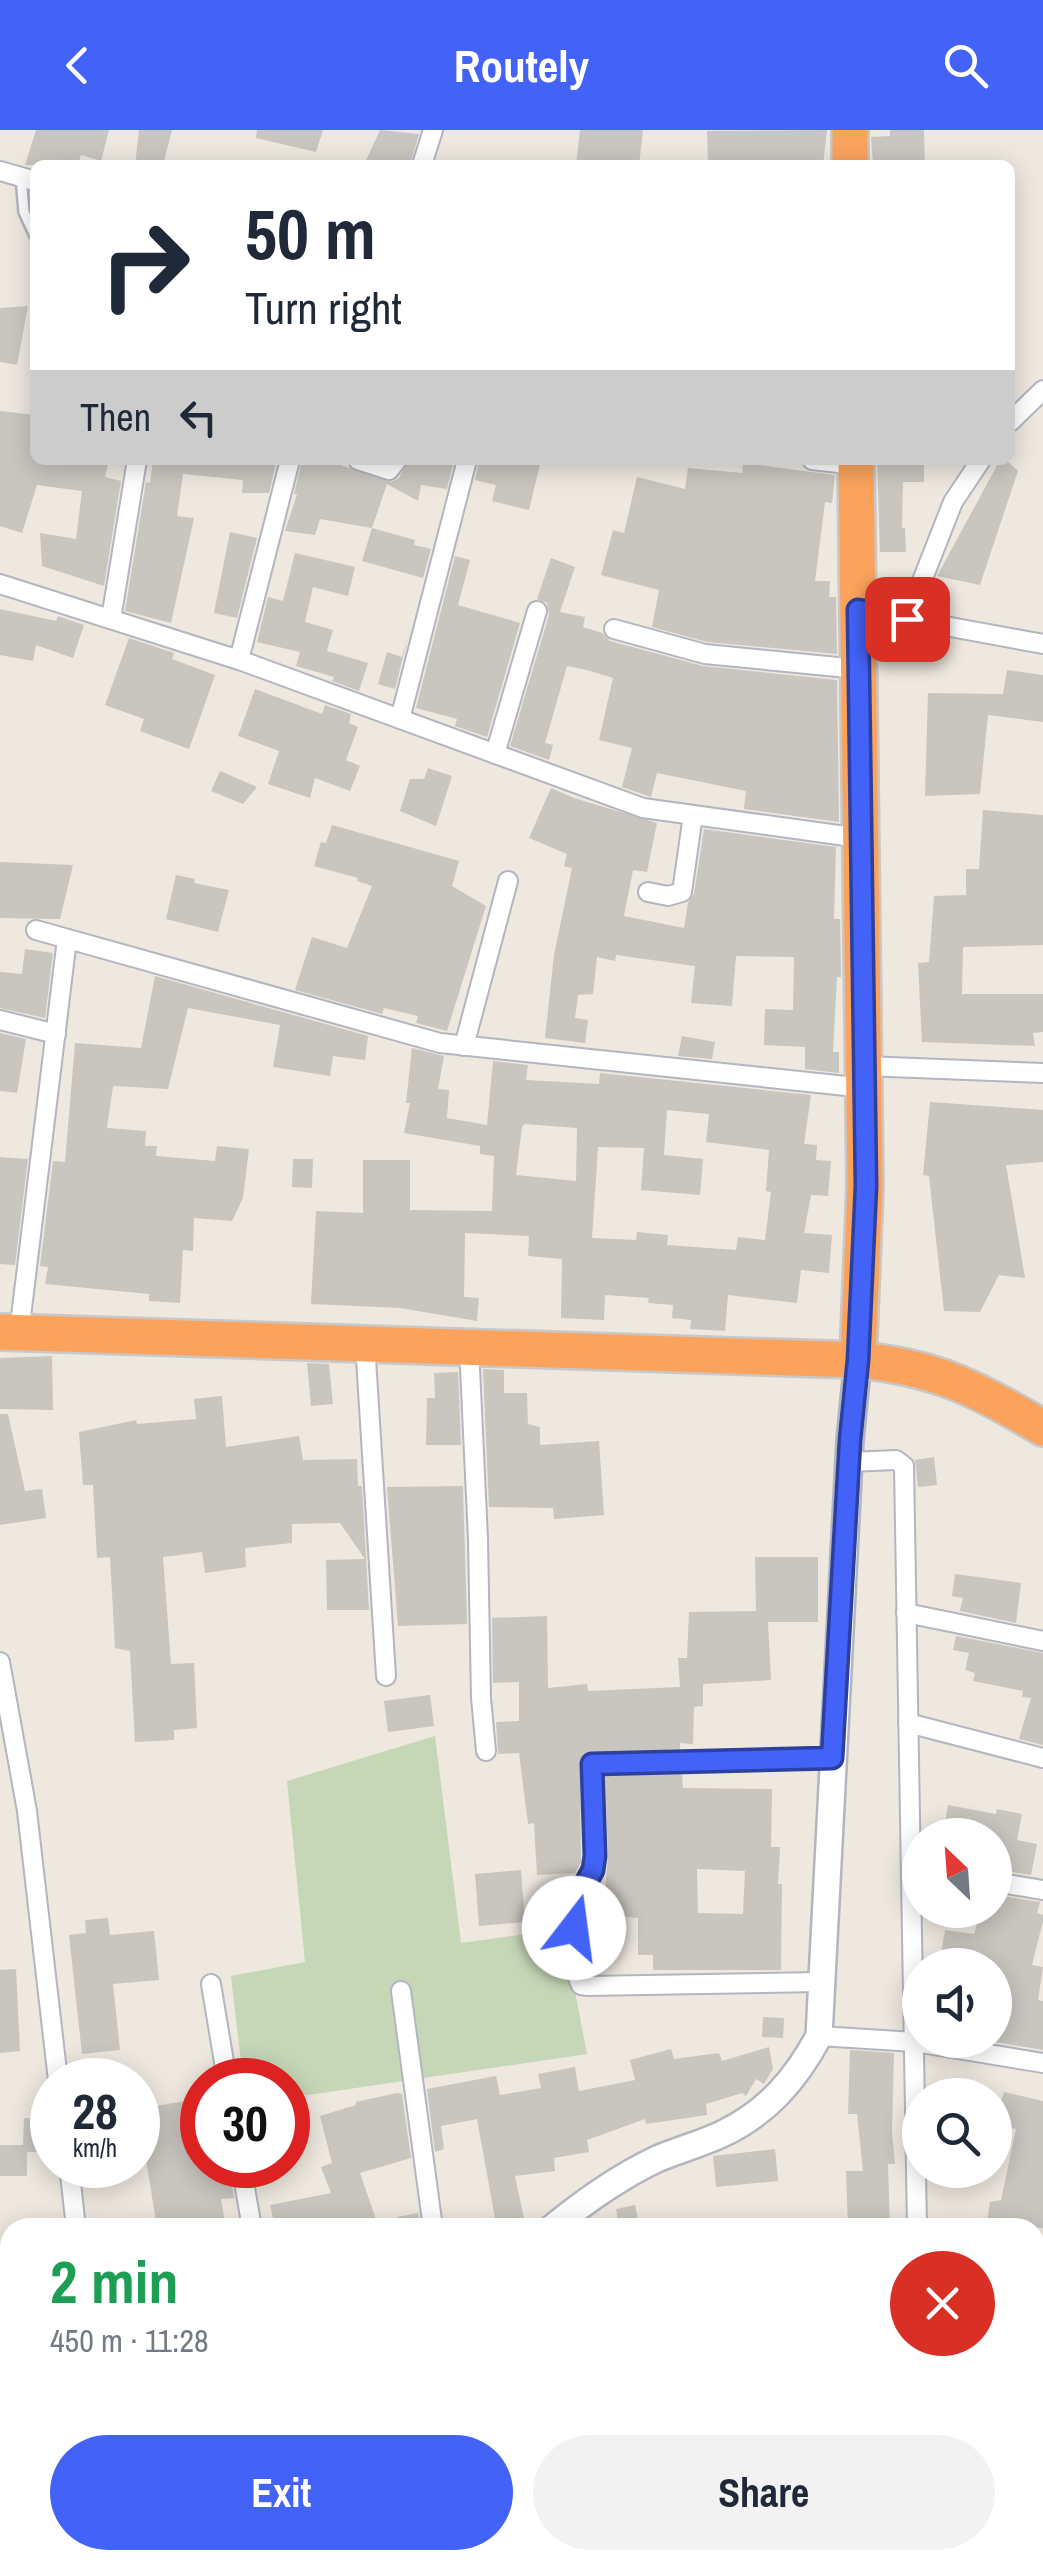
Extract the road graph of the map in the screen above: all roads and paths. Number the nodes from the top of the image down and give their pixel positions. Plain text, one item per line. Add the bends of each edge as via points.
1 (433, 130) edge
2 (850, 130) edge
3 (424, 160) edge
4 (850, 160) edge
5 (0, 171) edge
6 (28, 179) edge
7 (30, 225) edge
8 (1043, 390) edge
9 (1015, 417) edge
10 (136, 465) edge
11 (289, 465) edge
12 (466, 465) edge
13 (856, 465) edge
14 (979, 465) edge
15 (0, 584) edge
16 (858, 610) junction
17 (538, 611) dead end
18 (907, 619) junction
19 (111, 620) junction
20 (614, 629) dead end
21 (1043, 644) edge
22 (239, 660) junction
23 (858, 669) junction
24 (400, 719) junction
25 (495, 754) junction
26 (693, 815) junction
27 (860, 838) junction
28 (508, 881) dead end
29 (648, 892) dead end
30 (36, 930) dead end
31 (67, 939) junction
32 (0, 1020) edge
33 (56, 1034) junction
34 (464, 1046) junction
35 (1043, 1073) edge
36 (864, 1077) junction
37 (9, 1332) edge
38 (365, 1343) junction
39 (469, 1347) junction
40 (858, 1360) junction
41 (1043, 1428) edge
42 (850, 1451) junction
43 (906, 1613) junction
44 (1043, 1640) edge
45 (0, 1662) edge
46 (386, 1676) dead end
47 (908, 1723) junction
48 (486, 1751) dead end
49 (832, 1758) junction
50 (1043, 1758) edge
51 (913, 1818) edge
52 (1012, 1885) edge
53 (1043, 1890) edge
54 (822, 1982) junction
55 (211, 1984) dead end
56 (401, 1991) dead end
57 (819, 2036) junction
58 (902, 2041) edge
59 (56, 2058) edge
60 (223, 2058) edge
61 (915, 2058) edge
62 (1012, 2058) edge
63 (1043, 2063) edge
64 (71, 2188) edge
65 (245, 2188) edge
66 (75, 2218) edge
67 (250, 2218) edge
68 (432, 2218) edge
69 (564, 2218) edge
70 (918, 2218) edge

1 - 3 street
2 - 4 highway
5 - 6 street
6 - 7 lane via 24,212
8 - 9 street
10 - 19 street
11 - 22 street
12 - 24 street
13 - 16 highway
14 - 18 street via 954,502
15 - 19 street
16 - 18 street
16 - 23 highway
17 - 25 street
18 - 21 street
19 - 22 street
20 - 23 street via 705,654
22 - 24 street
23 - 27 highway
24 - 25 street
25 - 26 street via 643,808
26 - 27 street
26 - 29 street via 682,892
27 - 36 highway
28 - 34 street
30 - 31 street
31 - 33 street
31 - 34 street
32 - 33 street
33 - 37 street
34 - 36 street
35 - 36 street
36 - 40 highway
37 - 38 highway
38 - 39 highway
38 - 46 street
39 - 40 highway
39 - 48 street
40 - 41 highway via 938,1374
40 - 42 main road
42 - 43 street via 904,1466
42 - 49 main road
43 - 44 street
43 - 47 street
45 - 59 street via 28,1811
47 - 50 street
47 - 51 street
49 - 54 main road
49 - 54 street via 592,1764 595,1856 574,1928 582,1985
52 - 53 street
54 - 57 main road
55 - 60 street
56 - 68 street
57 - 58 street
57 - 69 main road via 799,2074 768,2105 725,2133 623,2178
61 - 70 street
62 - 63 street
64 - 66 street
65 - 67 street

